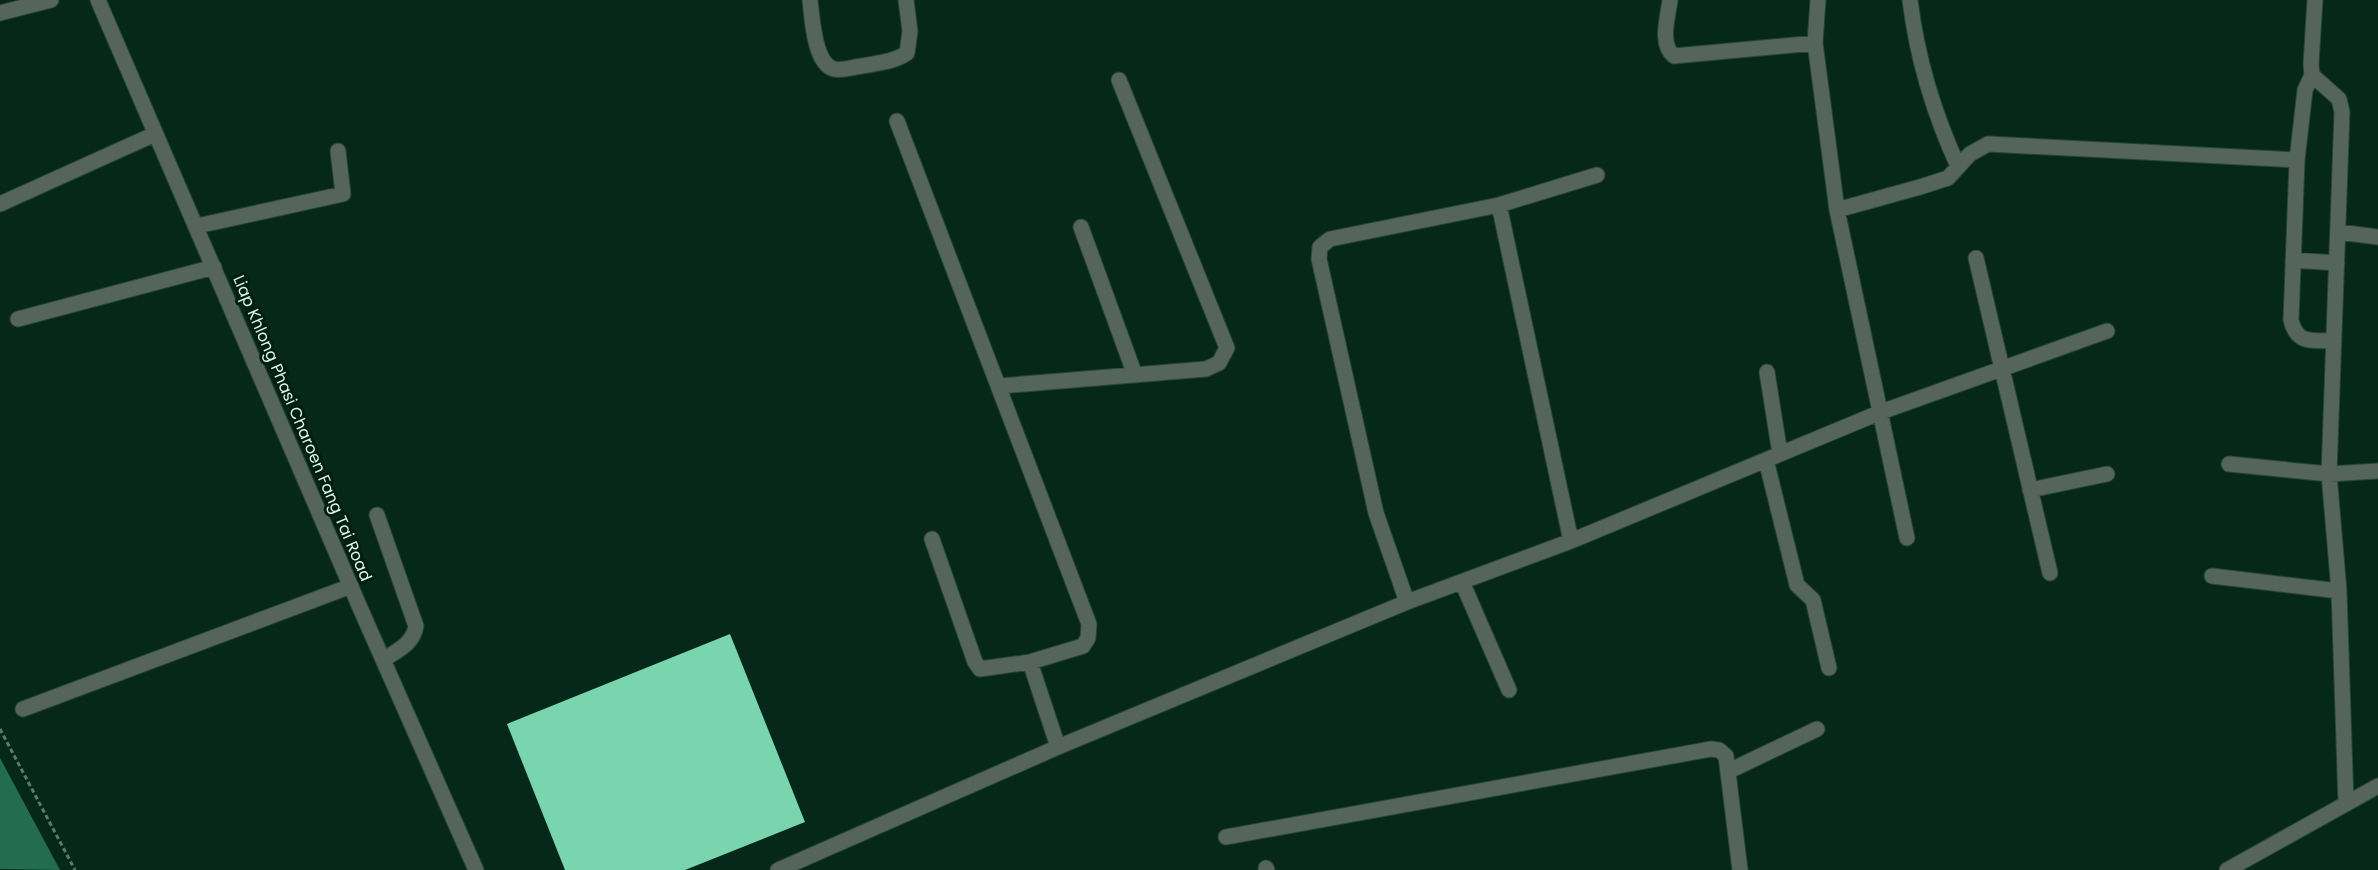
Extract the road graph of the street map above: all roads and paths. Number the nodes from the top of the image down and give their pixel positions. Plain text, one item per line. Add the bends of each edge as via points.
1 (51, 0) edge
2 (98, 0) edge
3 (810, 0) edge
4 (906, 0) edge
5 (1670, 0) edge
6 (1818, 0) edge
7 (1910, 0) edge
8 (2315, 0) edge
9 (0, 13) edge
10 (1815, 43) junction
11 (2312, 75) junction
12 (1119, 80) dead end
13 (897, 121) dead end
14 (155, 134) junction
15 (338, 151) dead end
16 (2297, 160) junction
17 (1958, 166) junction
18 (1597, 175) dead end
19 (0, 204) edge
20 (1499, 205) junction
21 (1837, 210) junction
22 (197, 226) junction
23 (1081, 227) dead end
24 (2338, 232) junction
25 (2378, 237) edge
26 (1976, 258) dead end
27 (2294, 260) junction
28 (2337, 264) junction
29 (214, 267) junction
30 (18, 319) dead end
31 (2107, 331) dead end
32 (2334, 341) junction
33 (2001, 369) junction
34 (1767, 372) dead end
35 (1134, 375) junction
36 (999, 386) junction
37 (1881, 412) junction
38 (1773, 457) junction
39 (2229, 464) dead end
40 (2378, 471) edge
41 (2107, 474) dead end
42 (2329, 474) junction
43 (2030, 490) junction
44 (377, 515) dead end
45 (1907, 538) dead end
46 (932, 539) dead end
47 (1571, 541) junction
48 (2050, 573) dead end
49 (2212, 576) dead end
50 (1462, 582) junction
51 (351, 586) junction
52 (2340, 591) junction
53 (1407, 602) junction
54 (383, 660) junction
55 (1030, 662) junction
56 (1828, 668) dead end
57 (1509, 690) dead end
58 (23, 709) dead end
59 (0, 729) edge
60 (1817, 729) dead end
61 (1058, 747) junction
62 (1729, 771) junction
63 (2378, 786) edge
64 (2346, 804) junction
65 (1226, 837) dead end
66 (75, 870) edge
67 (476, 870) edge
68 (778, 870) edge
69 (1740, 870) edge
70 (2227, 870) edge

1 - 9 street
2 - 14 street, Liap Khlong Phasi Charoen Fang Tai Road
3 - 4 street via 821,57 833,69 842,69 899,58 907,52 910,31
5 - 10 street via 1666,44 1674,57
6 - 10 street
7 - 17 street via 1914,34 1933,100
8 - 11 street
10 - 21 street
11 - 16 street via 2305,90
11 - 24 street via 2338,99 2342,112
12 - 35 street via 1227,348 1220,363 1206,369
13 - 36 street
14 - 19 street
14 - 22 street, Liap Khlong Phasi Charoen Fang Tai Road
15 - 22 street via 343,194
16 - 17 street via 1988,144
16 - 27 street
17 - 21 street via 1948,178
18 - 20 street
20 - 47 street
20 - 53 street via 1330,239 1320,247 1318,259 1376,513
21 - 37 street
22 - 29 street, Liap Khlong Phasi Charoen Fang Tai Road
23 - 35 street
24 - 25 street
24 - 28 street
26 - 33 street
27 - 28 street
27 - 32 street via 2294,333 2301,339
28 - 32 street
29 - 30 street
29 - 51 street, Liap Khlong Phasi Charoen Fang Tai Road
31 - 33 street
32 - 42 street
33 - 37 street
33 - 43 street
34 - 38 street
35 - 36 street
36 - 55 street via 1089,624 1083,646
37 - 38 street
37 - 45 street
38 - 47 street
38 - 56 street via 1797,585 1813,600
39 - 42 street
40 - 42 street
41 - 43 street
42 - 52 street
43 - 48 street
44 - 54 street via 416,626 410,642
46 - 55 street via 980,669
47 - 50 street
49 - 52 street
50 - 53 street
50 - 57 street
51 - 54 street, Liap Khlong Phasi Charoen Fang Tai Road
51 - 58 street
52 - 64 street
53 - 61 street
54 - 67 street, Liap Khlong Phasi Charoen Fang Tai Road
55 - 61 street
59 - 66 path
60 - 62 street
61 - 68 street
62 - 65 street via 1726,756 1711,749
62 - 69 street
63 - 64 street
64 - 70 street

